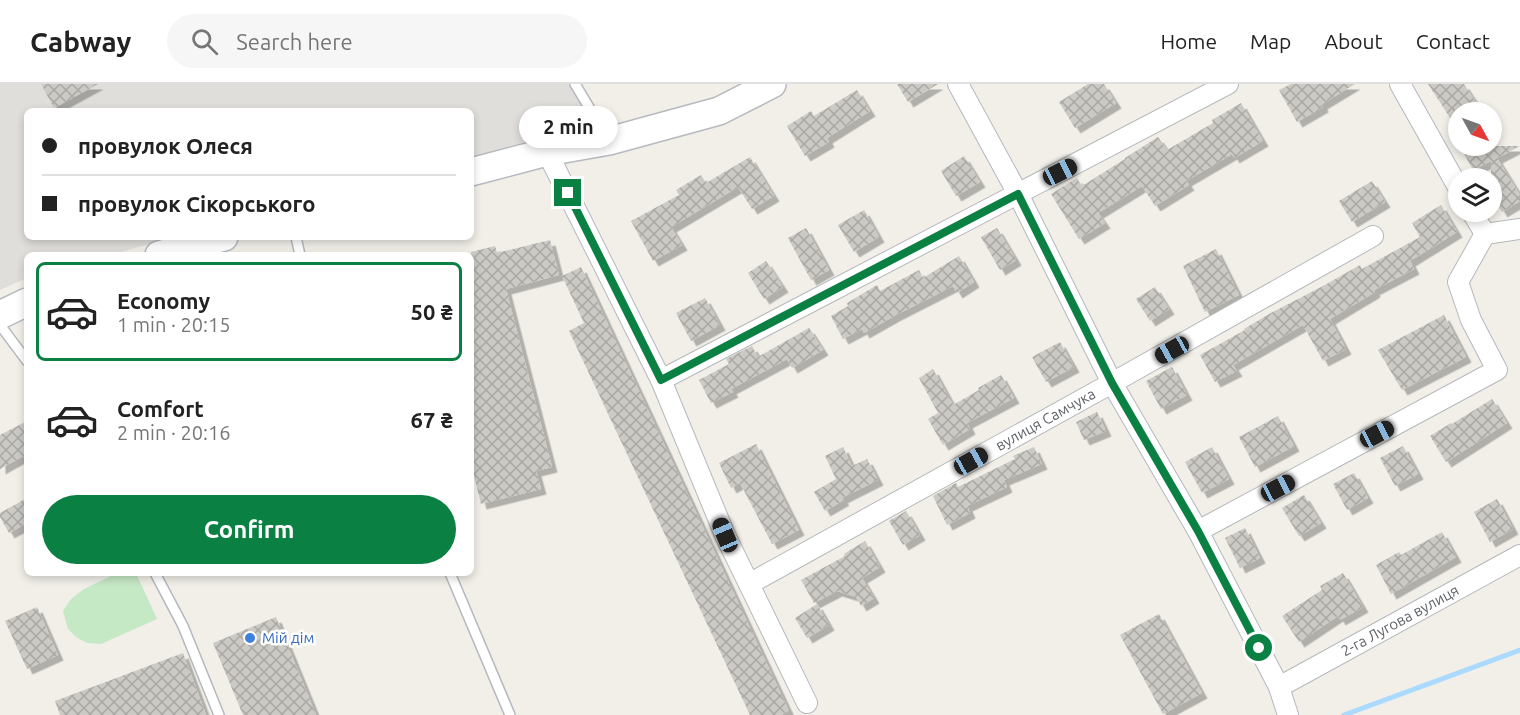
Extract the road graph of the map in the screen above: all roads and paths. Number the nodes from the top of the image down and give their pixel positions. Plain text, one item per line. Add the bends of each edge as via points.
1 (575, 84) edge
2 (772, 84) edge
3 (958, 84) edge
4 (1228, 84) edge
5 (1400, 84) edge
6 (609, 141) junction
7 (547, 152) junction
8 (1448, 169) edge
9 (474, 171) edge
10 (1018, 194) junction
11 (1478, 222) edge
12 (1520, 229) edge
13 (1485, 234) junction
14 (1373, 236) dead end
15 (213, 240) edge
16 (170, 252) edge
17 (24, 303) edge
18 (0, 315) edge
19 (0, 325) edge
20 (24, 357) edge
21 (661, 380) junction
22 (1112, 383) junction
23 (1198, 531) junction
24 (1520, 555) edge
25 (157, 576) edge
26 (451, 576) edge
27 (748, 584) junction
28 (1279, 687) junction
29 (807, 703) dead end
30 (219, 715) edge
31 (510, 715) edge
32 (1288, 715) edge

1 - 6 lane
2 - 6 street via 719,111
3 - 10 street
4 - 10 street
5 - 8 street
6 - 7 street
7 - 9 street
7 - 21 street
10 - 21 street
10 - 22 street
11 - 13 street
12 - 13 street
13 - 23 street via 1458,282 1471,320 1497,370
14 - 22 street, вулиця Самчука
15 - 16 street
17 - 18 street
19 - 20 lane
21 - 27 street
22 - 23 street
22 - 27 street, вулиця Самчука
23 - 28 street
24 - 28 street, 2-га Лугова вулиця
25 - 30 lane via 183,626
26 - 31 lane
27 - 29 street
28 - 32 street

